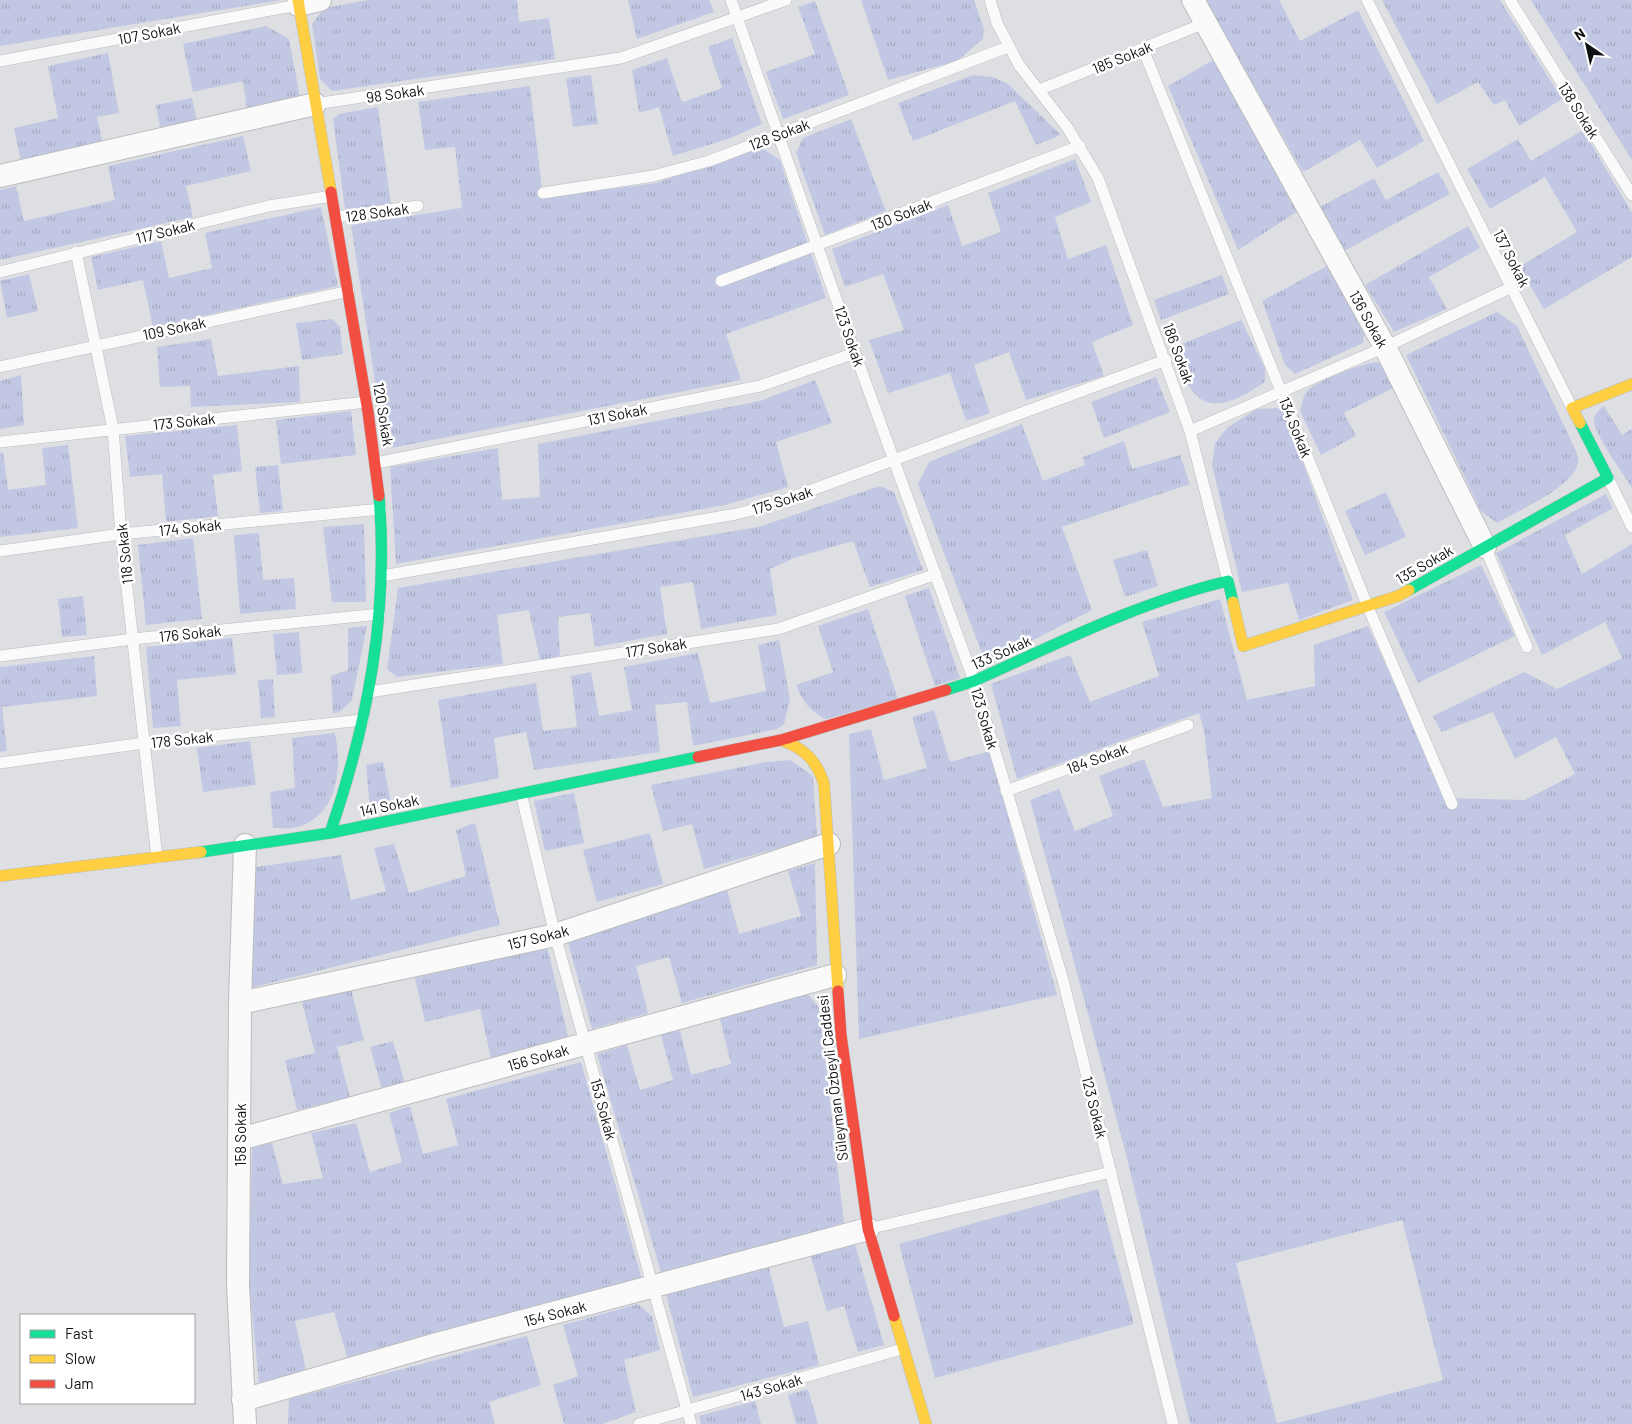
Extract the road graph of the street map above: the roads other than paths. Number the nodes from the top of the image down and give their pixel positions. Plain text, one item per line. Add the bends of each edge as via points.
1 (731, 0) edge
2 (786, 0) edge
3 (1193, 0) edge
4 (1367, 0) edge
5 (1510, 0) edge
6 (992, 1) edge
7 (305, 2) edge
8 (738, 18) junction
9 (1206, 23) junction
10 (1008, 47) junction
11 (1143, 49) junction
12 (0, 61) edge
13 (1039, 90) junction
14 (315, 104) junction
15 (778, 134) junction
16 (1080, 146) junction
17 (0, 176) edge
18 (543, 193) dead end
19 (1632, 194) edge
20 (332, 196) junction
21 (418, 206) dead end
22 (336, 218) junction
23 (818, 245) junction
24 (76, 252) junction
25 (0, 272) edge
26 (721, 281) dead end
27 (1510, 288) junction
28 (348, 291) junction
29 (96, 344) junction
30 (1385, 347) junction
31 (855, 353) junction
32 (1166, 360) junction
33 (0, 366) edge
34 (1632, 384) edge
35 (1282, 392) junction
36 (367, 402) junction
37 (1572, 408) junction
38 (113, 429) junction
39 (1190, 430) junction
40 (0, 442) edge
41 (895, 460) junction
42 (376, 463) junction
43 (1608, 478) junction
44 (381, 509) junction
45 (1632, 527) edge
46 (121, 534) junction
47 (1485, 546) junction
48 (0, 551) edge
49 (936, 574) junction
50 (382, 576) junction
51 (1228, 581) junction
52 (1368, 607) junction
53 (380, 614) junction
54 (133, 639) junction
55 (1243, 646) joint
56 (1527, 647) dead end
57 (0, 656) edge
58 (974, 681) junction
59 (369, 692) junction
60 (364, 720) junction
61 (1188, 725) dead end
62 (781, 740) junction
63 (144, 743) junction
64 (0, 762) edge
65 (1006, 791) junction
66 (521, 793) junction
67 (1452, 804) dead end
68 (330, 832) junction
69 (829, 844) junction
70 (245, 845) junction
71 (157, 858) junction
72 (0, 876) edge
73 (555, 935) junction
74 (835, 975) junction
75 (240, 1003) junction
76 (586, 1043) junction
77 (240, 1139) junction
78 (1111, 1172) junction
79 (868, 1229) junction
80 (654, 1287) junction
81 (902, 1349) junction
82 (243, 1400) junction
83 (687, 1411) junction
84 (245, 1424) edge
85 (639, 1424) edge
86 (691, 1424) edge
87 (926, 1424) edge
88 (1173, 1424) edge

1 - 8 lane, 123 Sokak
2 - 8 lane, 98 Sokak
3 - 9 street, 136 Sokak
4 - 27 lane, 137 Sokak
5 - 19 lane, 138 Sokak
6 - 10 lane, 186 Sokak
7 - 12 lane, 107 Sokak
7 - 14 street, 120 Sokak
8 - 14 lane, 98 Sokak via 621,58
8 - 15 lane, 123 Sokak
9 - 11 lane, 185 Sokak
9 - 30 street, 136 Sokak
10 - 13 lane, 186 Sokak
10 - 15 lane, 128 Sokak
11 - 13 lane, 185 Sokak
11 - 35 lane, 134 Sokak
13 - 16 lane, 186 Sokak
14 - 17 street, 98 Sokak
14 - 20 street, 120 Sokak
15 - 18 lane, 128 Sokak via 709,161 653,176
15 - 23 lane, 123 Sokak
16 - 23 lane, 130 Sokak
16 - 32 lane, 186 Sokak via 1098,178
20 - 22 street, 120 Sokak
20 - 24 lane, 117 Sokak via 269,206
21 - 22 lane, 128 Sokak
22 - 28 street, 120 Sokak
23 - 26 lane, 130 Sokak
23 - 31 lane, 123 Sokak
24 - 25 lane, 117 Sokak
24 - 29 lane, 118 Sokak
27 - 30 lane
27 - 37 lane, 137 Sokak
28 - 29 lane, 109 Sokak
28 - 36 street, 120 Sokak
29 - 33 lane, 109 Sokak
29 - 38 lane, 118 Sokak
30 - 35 lane
30 - 47 street, 136 Sokak
31 - 41 lane, 123 Sokak
31 - 42 lane, 131 Sokak via 760,386
32 - 39 lane, 186 Sokak
32 - 41 lane, 175 Sokak
34 - 37 street
35 - 39 lane
35 - 52 lane, 134 Sokak
36 - 38 lane, 173 Sokak
36 - 42 street, 120 Sokak
37 - 43 street, 137 Sokak
38 - 40 lane, 173 Sokak
38 - 46 lane, 118 Sokak
39 - 51 lane, 186 Sokak
41 - 49 lane, 123 Sokak
41 - 50 lane, 175 Sokak via 768,506 736,514
42 - 44 street, 120 Sokak
43 - 45 lane, 137 Sokak
43 - 47 street, 135 Sokak
44 - 46 lane, 174 Sokak
44 - 50 street, 120 Sokak
46 - 48 lane, 174 Sokak
46 - 54 lane, 118 Sokak
47 - 52 street, 135 Sokak via 1398,596
47 - 56 lane, 136 Sokak
49 - 58 lane, 123 Sokak
49 - 59 lane, 177 Sokak via 778,628
50 - 53 street, 120 Sokak
51 - 55 street, 186 Sokak
51 - 58 street, 133 Sokak via 1138,608
52 - 55 street, 135 Sokak
52 - 67 lane, 134 Sokak
53 - 54 lane, 176 Sokak
53 - 59 street, 120 Sokak
54 - 57 lane, 176 Sokak
54 - 63 lane, 118 Sokak
58 - 62 street, 133 Sokak
58 - 65 lane, 123 Sokak
59 - 60 street, 120 Sokak
60 - 63 lane, 178 Sokak
60 - 68 street, 120 Sokak
61 - 65 lane, 184 Sokak
62 - 66 street, 141 Sokak
62 - 69 street, Süleyman Özbeyli Caddesi via 802,748 818,766 824,784
63 - 64 lane, 178 Sokak
63 - 71 lane, 118 Sokak
65 - 78 lane, 123 Sokak via 1063,980
66 - 68 street, 141 Sokak
66 - 73 lane, 153 Sokak
68 - 70 street, 141 Sokak
69 - 73 street, 157 Sokak
69 - 74 street, Süleyman Özbeyli Caddesi
70 - 71 street, 141 Sokak
70 - 75 street, 158 Sokak
71 - 72 street, 141 Sokak
73 - 75 street, 157 Sokak
73 - 76 lane, 153 Sokak
74 - 76 street, 156 Sokak
74 - 79 street, Süleyman Özbeyli Caddesi via 847,1094
75 - 77 street, 158 Sokak
76 - 77 street, 156 Sokak
76 - 80 lane, 153 Sokak
77 - 82 street, 158 Sokak via 238,1285
78 - 79 lane
78 - 88 lane, 123 Sokak
79 - 80 street, 154 Sokak
79 - 81 street, Süleyman Özbeyli Caddesi
80 - 82 street, 154 Sokak via 433,1344
80 - 83 lane, 153 Sokak
81 - 83 lane, 143 Sokak
81 - 87 street, Süleyman Özbeyli Caddesi
82 - 84 street, 158 Sokak
83 - 85 lane, 143 Sokak
83 - 86 lane, 153 Sokak

